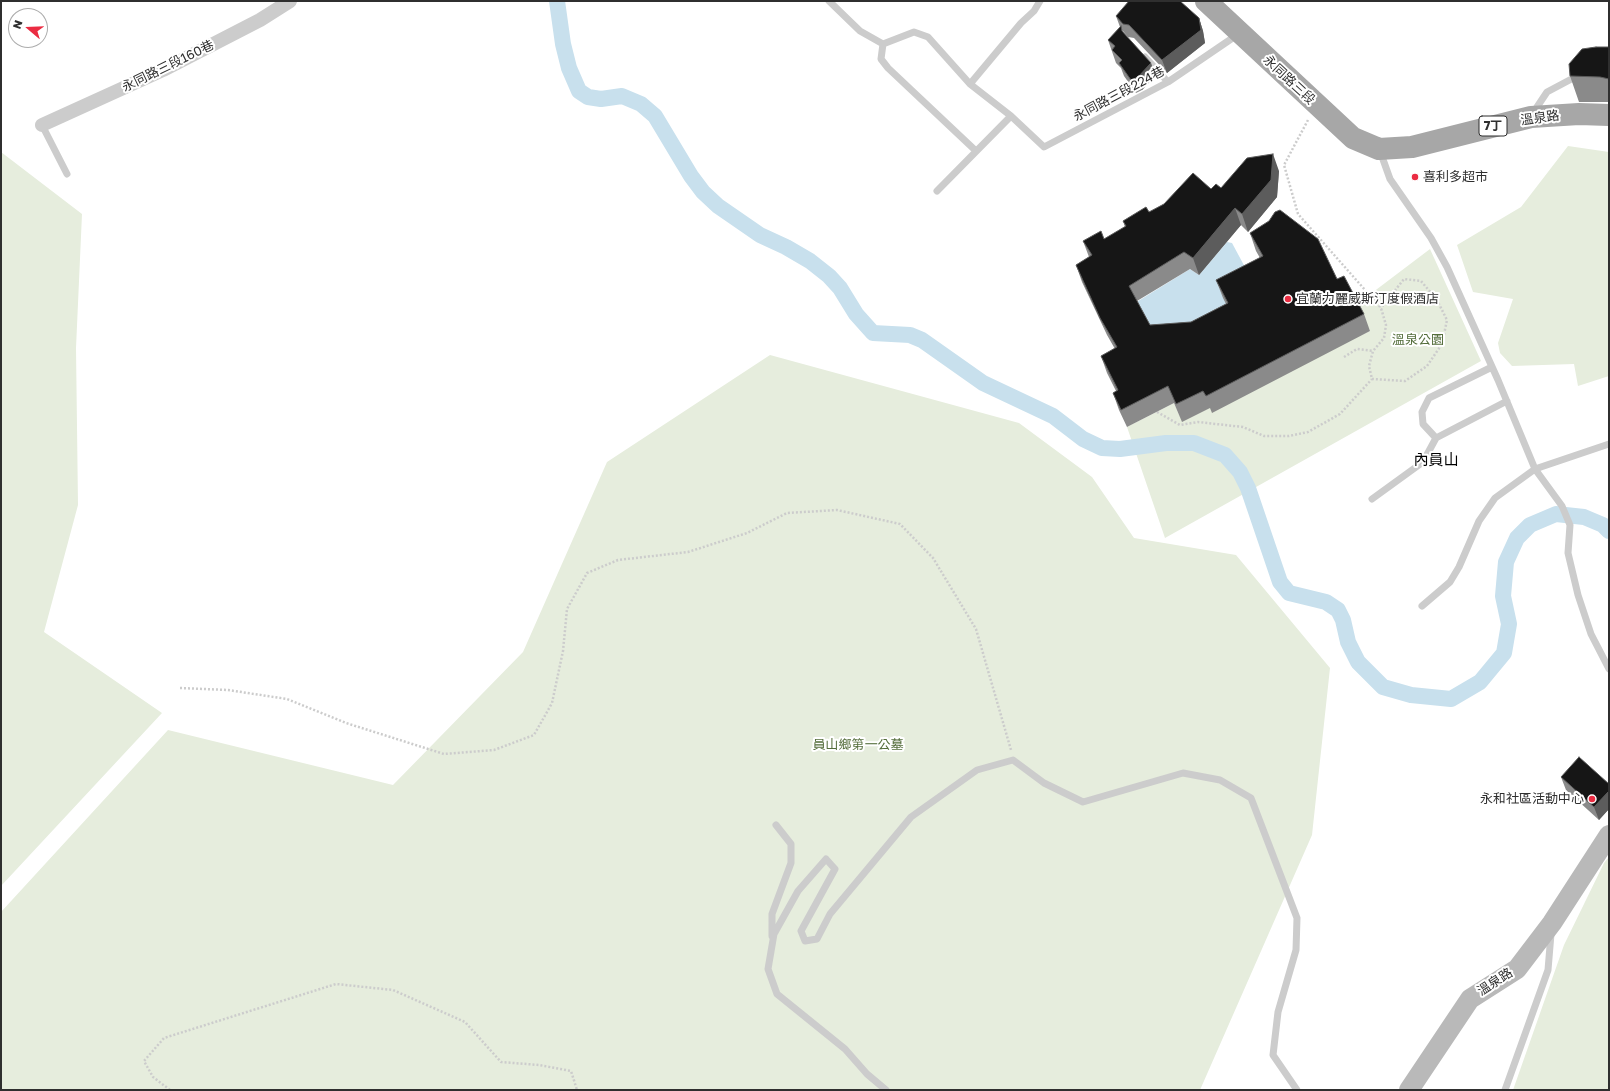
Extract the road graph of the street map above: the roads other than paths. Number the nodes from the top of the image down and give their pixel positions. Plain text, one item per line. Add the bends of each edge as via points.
1 (290, 1) edge
2 (829, 1) edge
3 (1040, 1) edge
4 (1206, 1) edge
5 (1240, 33) junction
6 (883, 44) junction
7 (1139, 51) edge
8 (1588, 70) edge
9 (1168, 82) junction
10 (970, 84) junction
11 (1609, 115) edge
12 (1012, 116) junction
13 (1531, 117) junction
14 (42, 125) joint
15 (1379, 149) junction
16 (976, 151) junction
17 (67, 174) dead end
18 (937, 191) dead end
19 (1492, 368) junction
20 (1506, 401) junction
21 (1436, 438) junction
22 (1609, 444) edge
23 (1535, 469) junction
24 (1372, 499) dead end
25 (1422, 606) dead end
26 (1609, 669) edge
27 (776, 825) dead end
28 (1609, 835) edge
29 (1552, 923) junction
30 (771, 948) junction
31 (886, 1090) edge
32 (1297, 1090) edge
33 (1409, 1090) edge
34 (1505, 1090) edge

1 - 14 street, 永同路三段160巷 via 260,20 163,70
2 - 6 lane via 860,31
3 - 10 lane
4 - 5 main road, 永同路三段 / 7丁
5 - 9 lane, 永同路三段224巷
5 - 15 main road, 永同路三段 / 7丁 via 1353,138
6 - 10 lane via 914,32 928,37
6 - 16 lane via 881,58 888,68
7 - 9 lane
8 - 13 lane via 1547,92
9 - 12 lane, 永同路三段224巷 via 1044,146
10 - 12 lane
11 - 13 main road, 溫泉路 / 7丁
12 - 16 lane
13 - 15 main road, 溫泉路 / 7丁 via 1412,147
14 - 17 lane
15 - 19 lane via 1390,179 1431,238 1447,267
16 - 18 lane
19 - 20 lane
19 - 21 lane via 1429,398 1422,412 1423,424
20 - 21 lane
20 - 23 lane
21 - 24 lane via 1423,462
22 - 23 lane
23 - 25 lane via 1495,498 1479,521 1450,582
23 - 26 lane via 1562,506 1570,525 1568,552 1578,595 1591,634
27 - 30 lane via 791,844 791,863 772,914
28 - 29 street, 溫泉路
29 - 33 street, 溫泉路 via 1516,969 1470,999
29 - 34 lane via 1548,970
30 - 31 lane via 768,969 777,994 845,1049 867,1074
30 - 32 lane via 774,934 798,891 826,859 835,869 801,931 805,941 817,939 830,914 911,817 977,770 1014,760 1044,783 1083,802 1183,773 1220,780 1251,798 1297,918 1296,950 1278,1012 1273,1055

